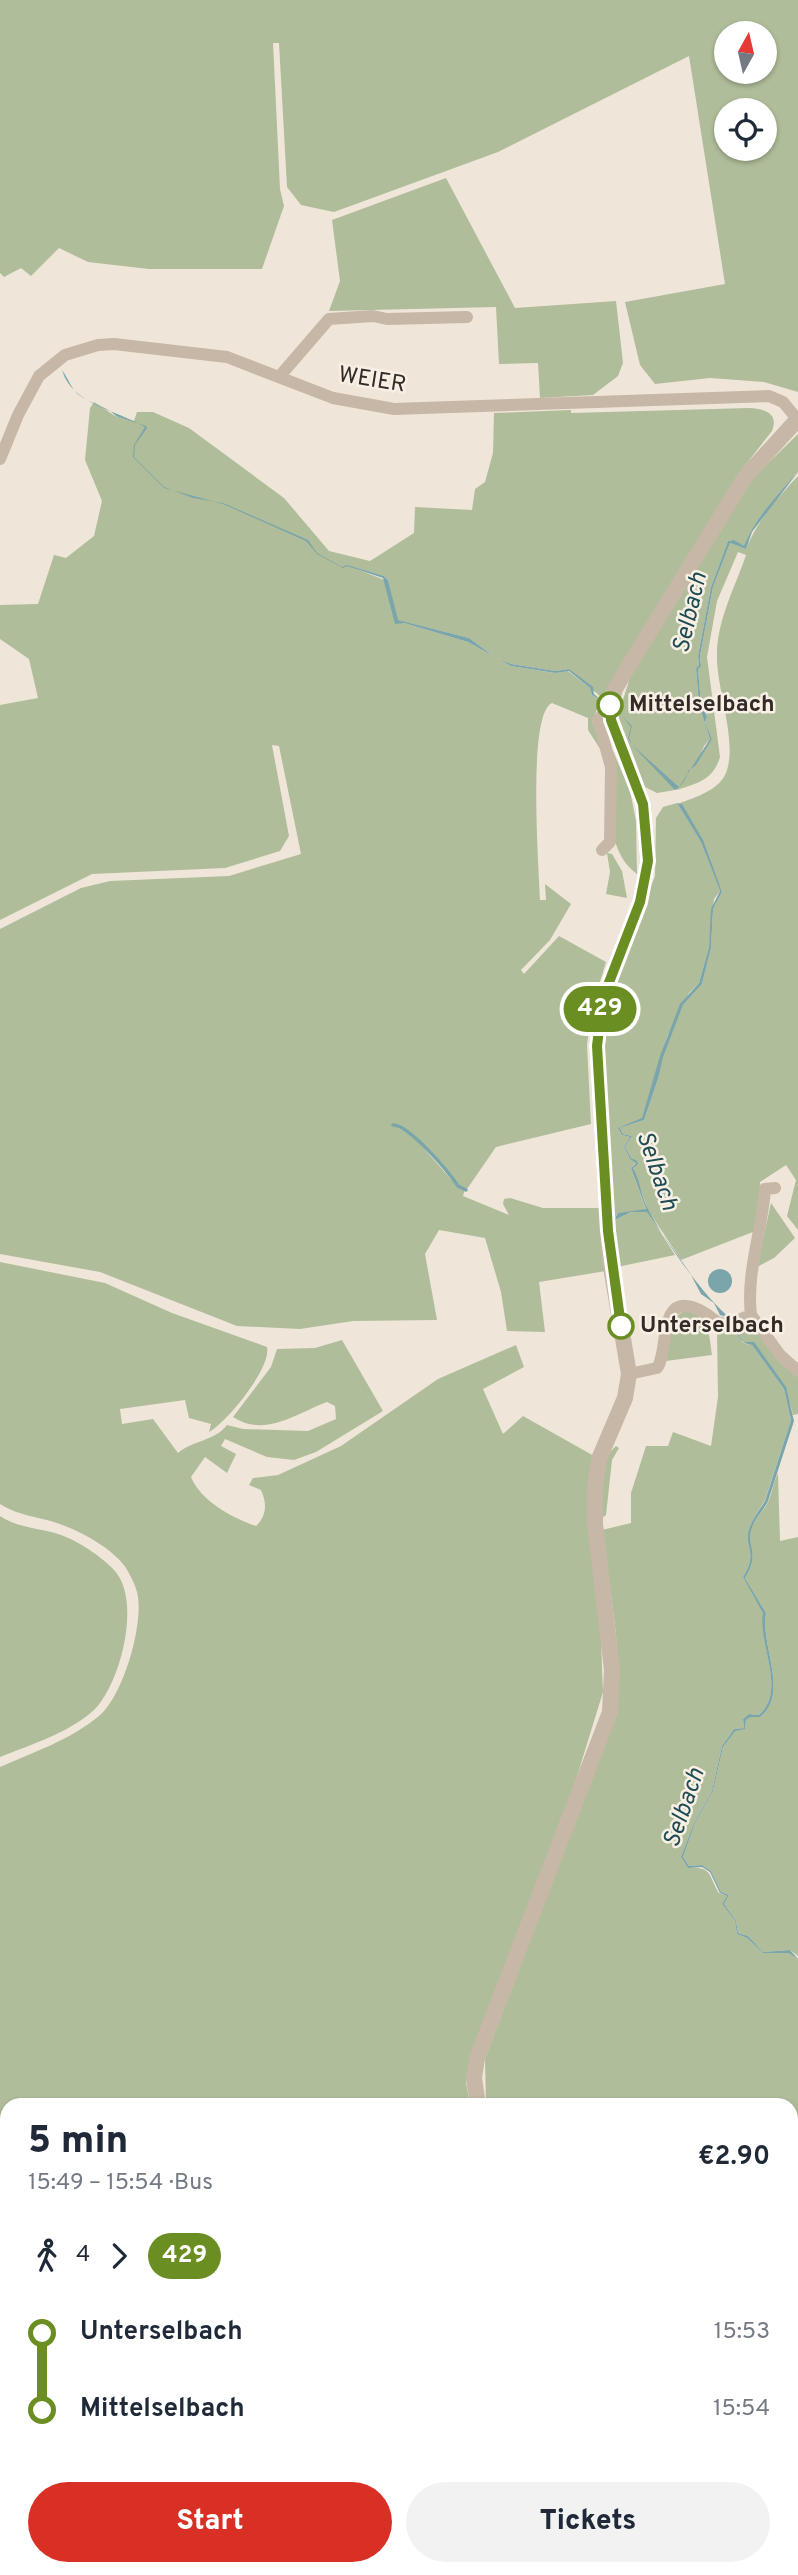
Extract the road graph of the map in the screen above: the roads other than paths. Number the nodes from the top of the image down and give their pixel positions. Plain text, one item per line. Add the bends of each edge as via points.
1 (467, 317) dead end
2 (279, 377) junction
3 (798, 420) edge
4 (0, 459) edge
5 (610, 705) junction
6 (602, 850) dead end
7 (775, 1188) dead end
8 (751, 1315) junction
9 (798, 1371) edge
10 (629, 1374) junction
11 (477, 2098) edge

1 - 2 street via 329,319
2 - 3 street, WEIER via 333,398 394,409 769,396 783,402
2 - 4 street, WEIER via 227,357 114,344 82,348 39,376
3 - 5 street via 757,460 731,498
5 - 6 street via 598,720 611,767 610,842
5 - 10 street via 611,720 643,804 647,836 644,890 603,998 597,1046 610,1261
7 - 8 street via 765,1189 764,1217 752,1267
8 - 9 street via 780,1356
8 - 10 street via 718,1324 698,1309 674,1310 668,1317 663,1360 656,1368
10 - 11 street via 625,1398 599,1459 595,1487 612,1670 610,1712 477,2058

